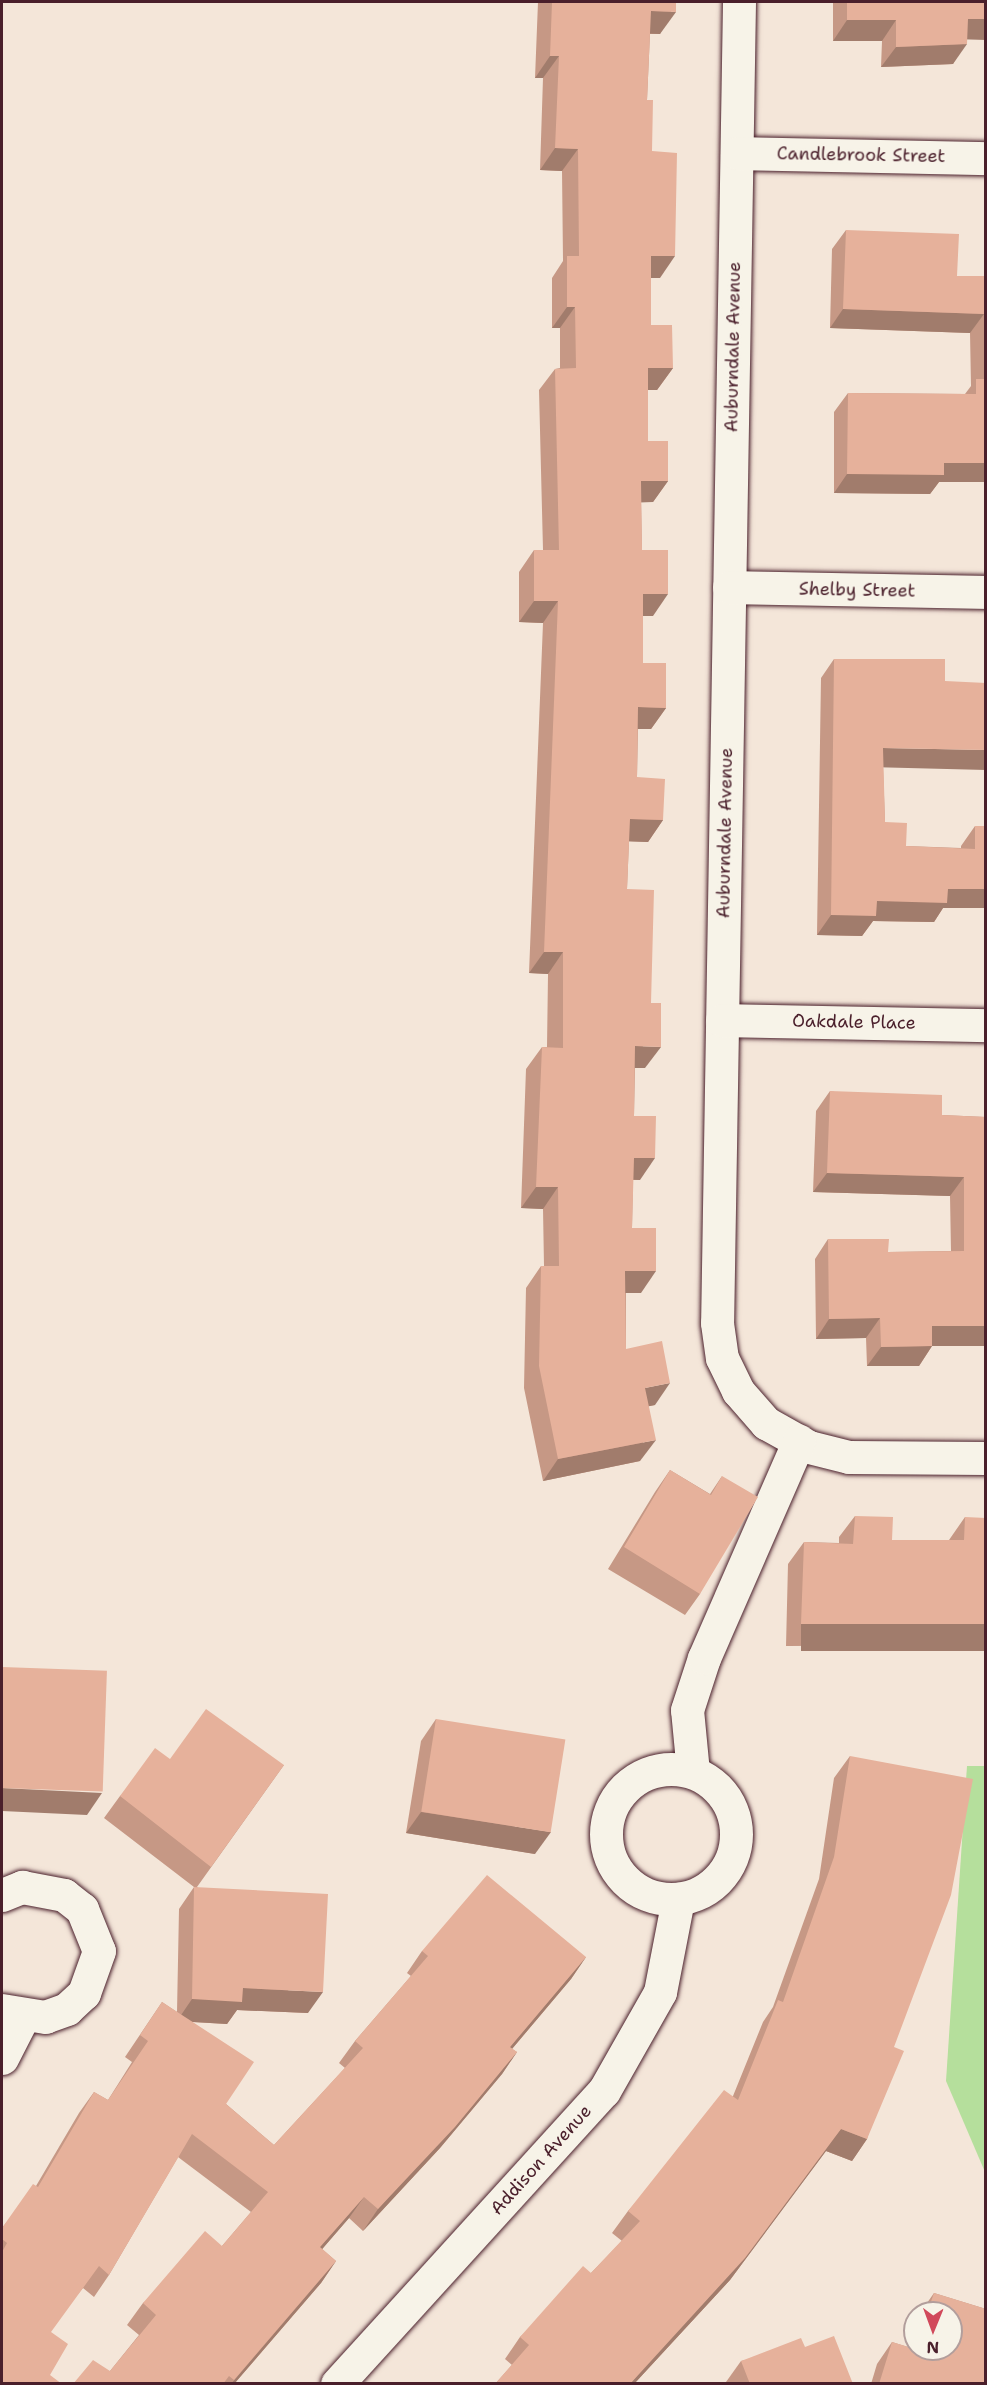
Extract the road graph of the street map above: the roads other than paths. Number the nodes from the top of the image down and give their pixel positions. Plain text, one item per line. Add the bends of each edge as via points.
1 (739, 2) edge
2 (736, 153) junction
3 (986, 158) edge
4 (729, 587) junction
5 (986, 592) edge
6 (722, 1020) junction
7 (986, 1025) edge
8 (800, 1441) junction
9 (986, 1458) edge
10 (693, 1772) junction
11 (2, 1895) edge
12 (678, 1899) junction
13 (12, 2014) edge
14 (2, 2058) edge
15 (337, 2384) edge

1 - 2 street, Auburndale Avenue
2 - 3 street, Candlebrook Street
2 - 4 street, Auburndale Avenue
4 - 5 street, Shelby Street
4 - 6 street, Auburndale Avenue
6 - 7 street, Oakdale Place
6 - 8 street, Auburndale Avenue via 717,1323 722,1358 738,1391 766,1423
8 - 9 street, Auburndale Avenue via 849,1457
8 - 10 street via 704,1658 687,1710
10 - 12 street via 726,1799 736,1841 718,1880
10 - 12 street via 661,1770 631,1781 616,1797 605,1838 621,1877 657,1898
11 - 13 street via 22,1887 64,1895 82,1909 99,1951 84,1993 67,2009
12 - 15 street, Addison Avenue via 660,1992 604,2091
13 - 14 street

